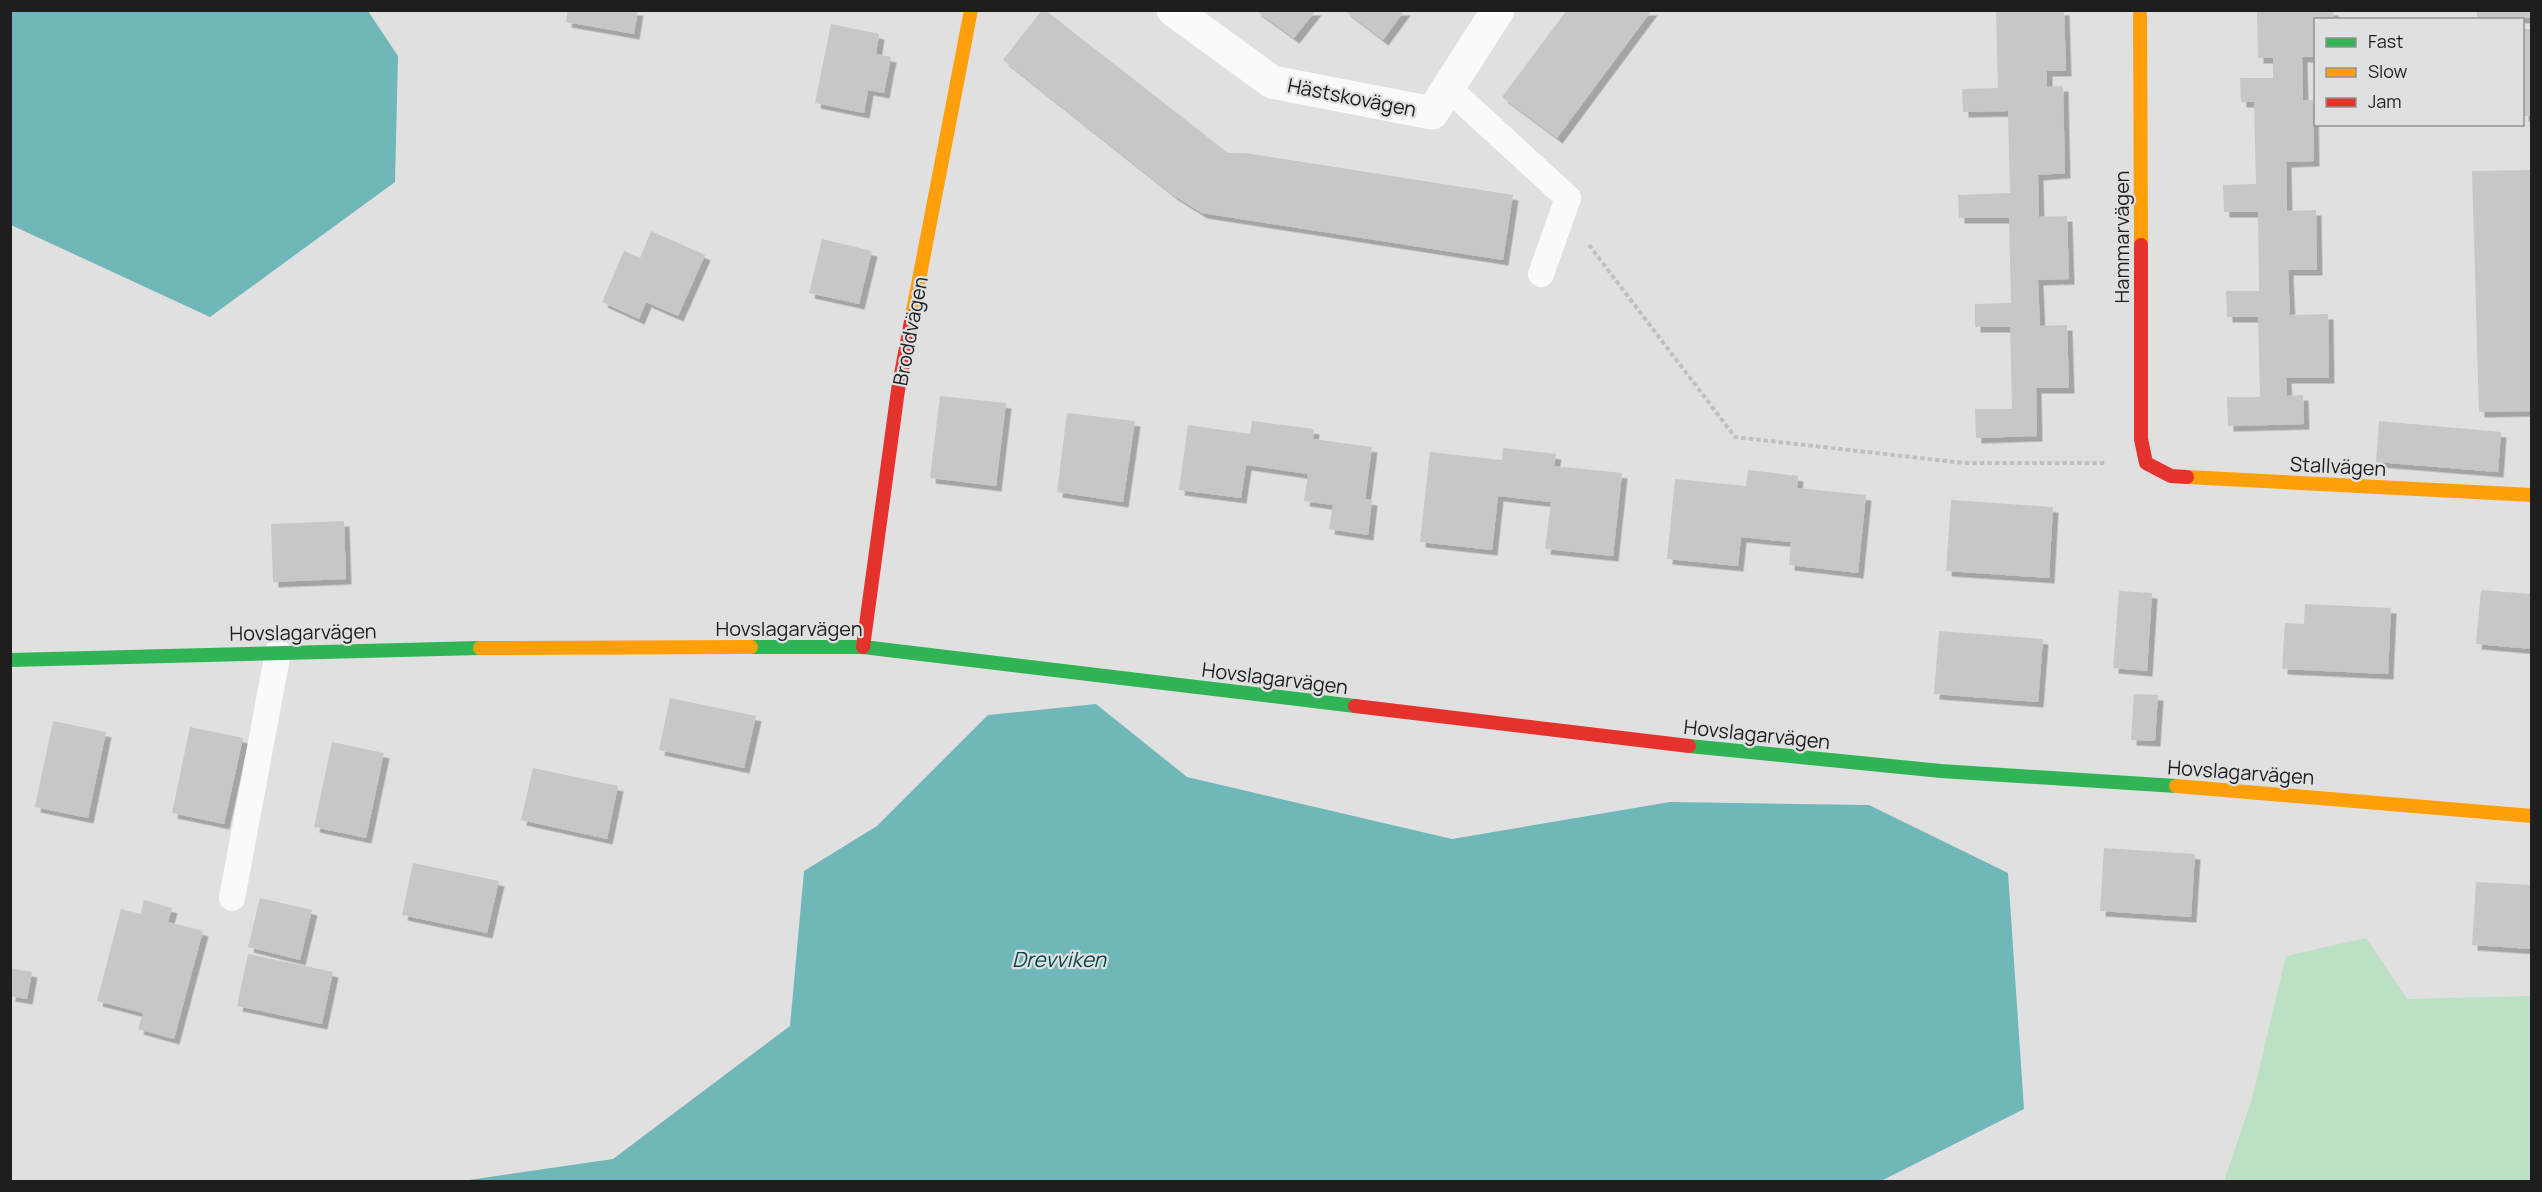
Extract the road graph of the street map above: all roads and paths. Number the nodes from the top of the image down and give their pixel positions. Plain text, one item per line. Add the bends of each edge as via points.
1 (1173, 10) edge
2 (1498, 10) edge
3 (2140, 10) edge
4 (966, 13) edge
5 (1447, 87) junction
6 (1563, 211) junction
7 (1541, 274) dead end
8 (2146, 463) junction
9 (2532, 495) edge
10 (863, 647) junction
11 (278, 652) junction
12 (10, 660) edge
13 (2532, 816) edge
14 (232, 898) dead end

1 - 5 street, Hästskovägen via 1272,82 1432,113
2 - 5 street, Hästskovägen
3 - 8 street, Hammarvägen via 2141,439
4 - 10 street, Broddvägen via 898,390
5 - 6 lane via 1568,198
6 - 7 lane
6 - 8 path via 1735,437 1964,463
8 - 9 street, Stallvägen via 2171,476
10 - 11 street, Hovslagarvägen
10 - 13 street, Hovslagarvägen via 1755,754
11 - 12 street, Hovslagarvägen
11 - 14 lane

